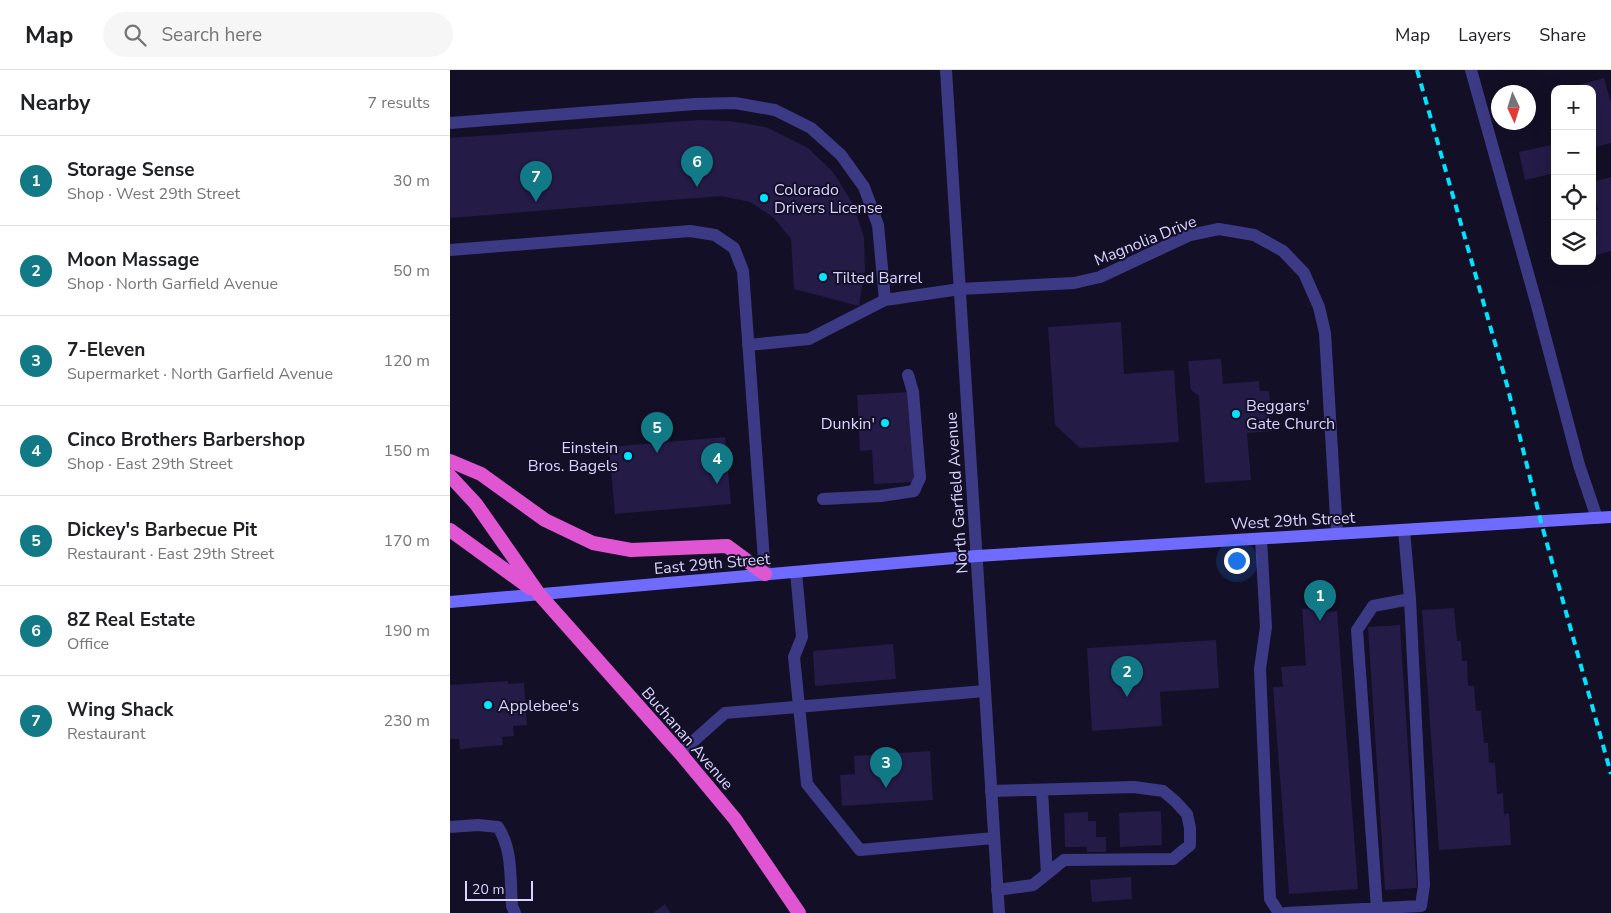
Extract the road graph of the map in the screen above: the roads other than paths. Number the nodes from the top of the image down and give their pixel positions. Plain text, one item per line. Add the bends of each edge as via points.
1 (946, 70) edge
2 (1471, 70) edge
3 (450, 123) edge
4 (450, 250) edge
5 (960, 289) junction
6 (885, 300) junction
7 (748, 345) junction
8 (908, 375) dead end
9 (450, 461) edge
10 (450, 476) edge
11 (823, 498) dead end
12 (1611, 517) edge
13 (1597, 518) junction
14 (450, 530) edge
15 (1404, 530) junction
16 (1337, 534) junction
17 (1261, 539) junction
18 (976, 556) junction
19 (796, 572) junction
20 (765, 574) junction
21 (539, 594) junction
22 (1410, 599) junction
23 (450, 602) edge
24 (984, 690) junction
25 (799, 706) junction
26 (680, 753) junction
27 (991, 791) junction
28 (1042, 791) junction
29 (450, 827) edge
30 (994, 838) junction
31 (1047, 874) junction
32 (997, 890) junction
33 (1377, 909) junction
34 (515, 913) edge
35 (800, 913) edge
36 (999, 913) edge
37 (1279, 913) edge
38 (1286, 913) edge

1 - 5 street, North Garfield Avenue
2 - 13 street via 1579,465
3 - 6 street via 695,104 736,103 775,110 812,128 841,155 864,187 878,224
4 - 7 street via 690,231 715,235 734,248 743,271
5 - 6 street, Magnolia Drive
5 - 16 street, Magnolia Drive via 1074,283 1100,277 1190,235 1219,229 1254,234 1283,251 1304,273 1319,307 1324,333
5 - 18 street, North Garfield Avenue
6 - 7 street, Magnolia Drive via 809,339
7 - 20 street
8 - 11 street via 913,392 920,478 914,491
9 - 20 highway via 481,474 546,520 593,543 631,550 727,546
10 - 21 highway, Buchanan Avenue via 476,504
12 - 13 main road, West 29th Street
13 - 15 main road, West 29th Street
14 - 21 highway, Buchanan Avenue
15 - 16 main road, West 29th Street
15 - 22 street
16 - 17 main road, West 29th Street
17 - 18 main road, West 29th Street
17 - 37 street via 1266,627 1260,669 1270,899
18 - 19 main road, East 29th Street
18 - 24 street, North Garfield Avenue
19 - 20 main road, East 29th Street
19 - 25 street via 802,637 794,657
20 - 21 main road, East 29th Street
21 - 23 main road, East 29th Street
21 - 26 highway, Buchanan Avenue
22 - 33 street via 1373,606 1357,630
22 - 33 street via 1424,885 1422,906
24 - 25 street
24 - 27 street, North Garfield Avenue
25 - 26 street via 725,713
25 - 30 street via 807,784 860,850
26 - 35 highway, Buchanan Avenue via 735,819
27 - 28 street
27 - 30 street, North Garfield Avenue
28 - 31 street
28 - 31 street via 1134,787 1162,791 1187,814 1190,828 1190,845 1173,859 1064,860
29 - 34 street via 478,824 498,827 508,849
30 - 32 street, North Garfield Avenue
31 - 32 street via 1033,885
32 - 36 street, North Garfield Avenue
33 - 38 street

